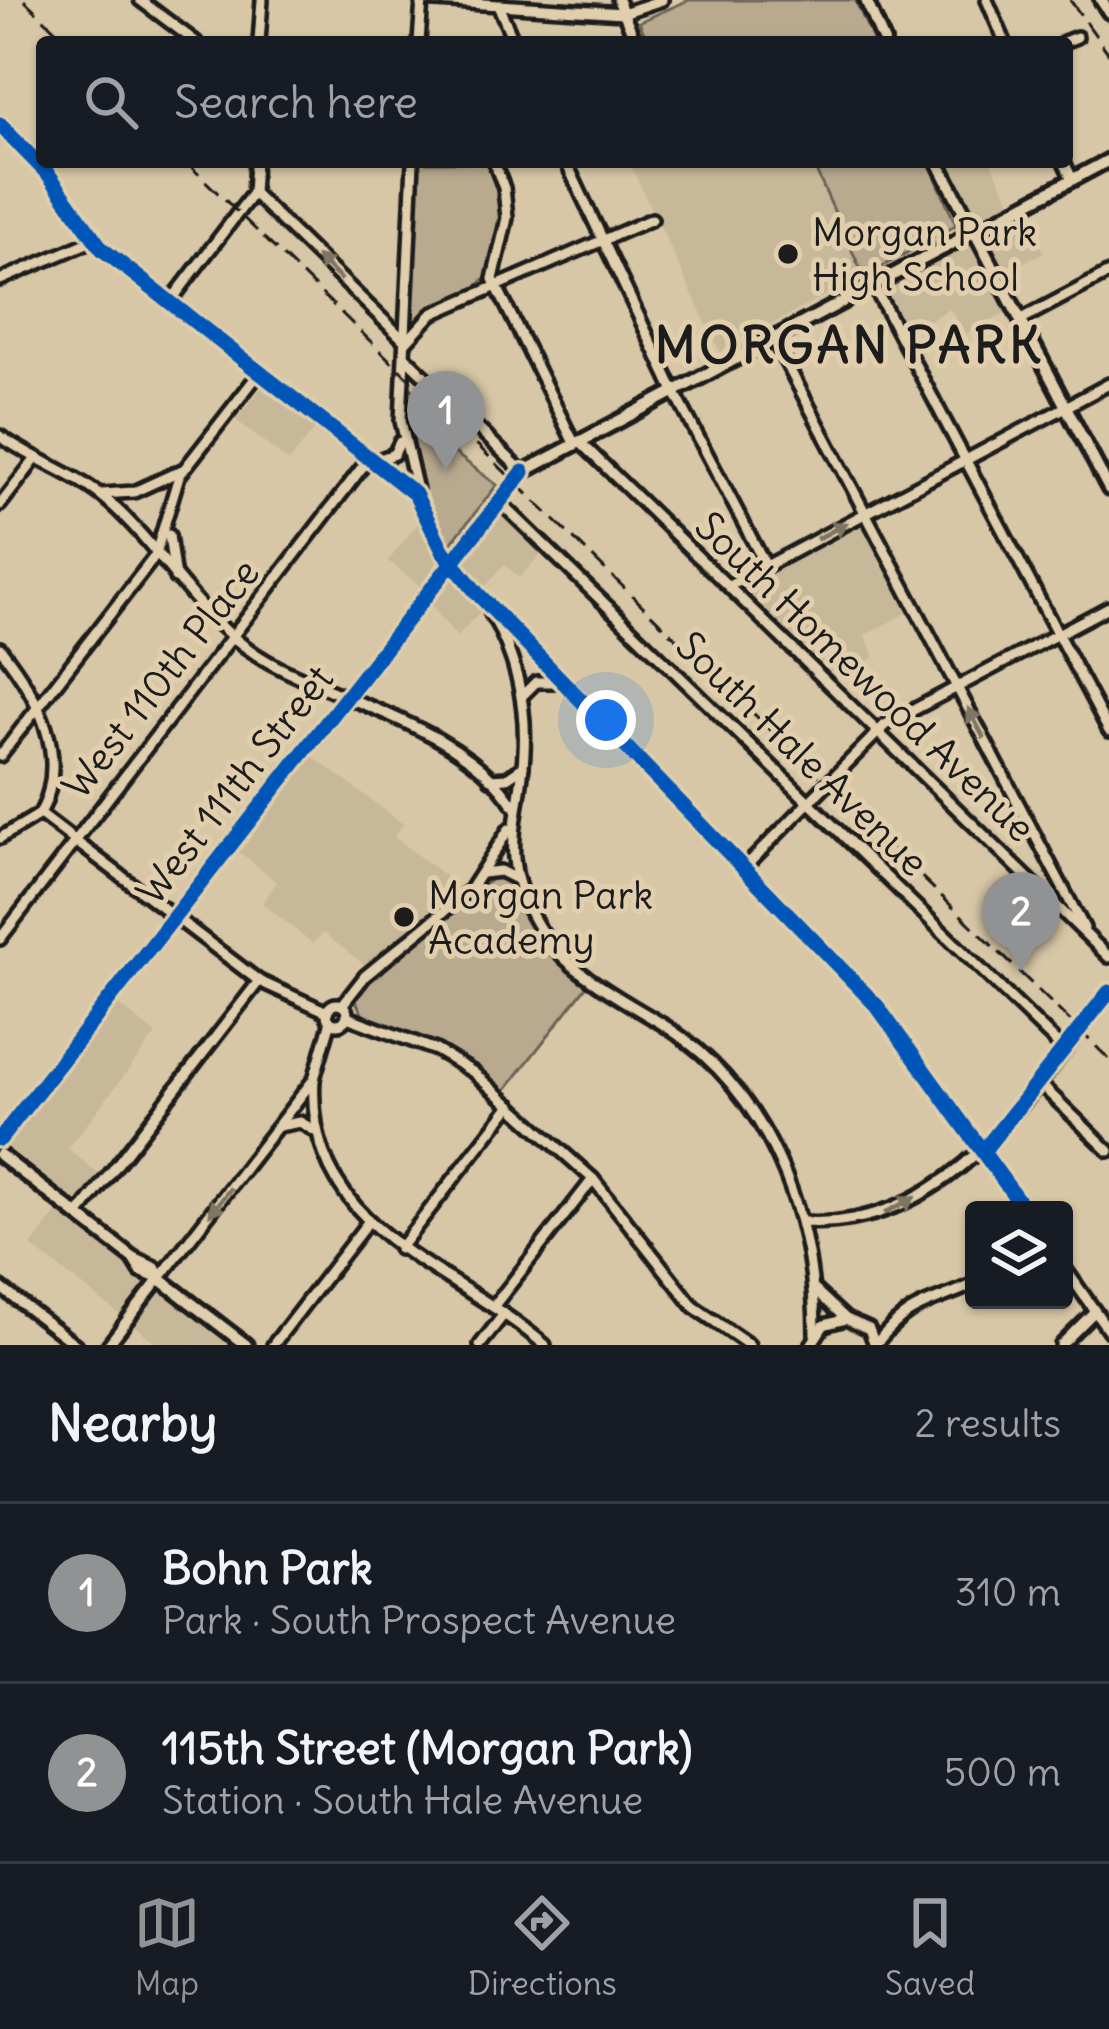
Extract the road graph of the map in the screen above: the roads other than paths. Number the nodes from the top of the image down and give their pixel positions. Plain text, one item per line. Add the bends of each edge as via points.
1 (140, 0) edge
2 (262, 0) edge
3 (421, 0) edge
4 (618, 0) edge
5 (662, 0) edge
6 (880, 0) edge
7 (987, 0) edge
8 (1101, 0) edge
9 (869, 6) edge
10 (499, 7) junction
11 (1109, 11) edge
12 (623, 13) junction
13 (188, 36) edge
14 (260, 36) edge
15 (419, 36) edge
16 (511, 36) edge
17 (633, 36) edge
18 (882, 36) edge
19 (1002, 36) edge
20 (1077, 37) dead end
21 (1073, 39) edge
22 (0, 125) edge
23 (1109, 160) edge
24 (36, 162) edge
25 (42, 168) edge
26 (255, 168) edge
27 (413, 168) edge
28 (496, 168) edge
29 (569, 168) edge
30 (941, 168) edge
31 (1067, 168) edge
32 (1072, 179) junction
33 (253, 193) junction
34 (652, 219) dead end
35 (973, 232) junction
36 (94, 240) junction
37 (600, 241) junction
38 (501, 256) junction
39 (529, 270) junction
40 (1109, 273) edge
41 (0, 280) edge
42 (494, 284) junction
43 (873, 285) junction
44 (170, 302) junction
45 (1020, 320) junction
46 (773, 338) junction
47 (406, 342) junction
48 (405, 357) junction
49 (260, 372) junction
50 (1109, 384) edge
51 (674, 391) junction
52 (1066, 407) junction
53 (0, 436) edge
54 (402, 437) junction
55 (577, 442) junction
56 (373, 459) junction
57 (34, 460) junction
58 (965, 460) junction
59 (183, 470) junction
60 (523, 472) junction
61 (1109, 489) edge
62 (97, 493) junction
63 (498, 500) junction
64 (421, 501) junction
65 (0, 505) edge
66 (865, 513) junction
67 (168, 524) junction
68 (155, 556) junction
69 (449, 562) junction
70 (766, 566) junction
71 (176, 580) junction
72 (729, 586) junction
73 (477, 593) junction
74 (1109, 607) edge
75 (1057, 633) junction
76 (232, 637) junction
77 (0, 648) edge
78 (564, 682) junction
79 (957, 687) junction
80 (345, 696) junction
81 (521, 696) junction
82 (38, 707) junction
83 (1109, 731) edge
84 (877, 732) junction
85 (0, 756) edge
86 (523, 767) junction
87 (490, 779) junction
88 (808, 802) junction
89 (514, 807) junction
90 (40, 814) junction
91 (511, 824) junction
92 (0, 838) edge
93 (75, 841) junction
94 (744, 868) junction
95 (483, 874) junction
96 (516, 879) junction
97 (174, 917) junction
98 (0, 938) edge
99 (1090, 938) junction
100 (1109, 957) edge
101 (259, 981) junction
102 (1109, 992) edge
103 (343, 1004) junction
104 (325, 1011) junction
105 (347, 1017) junction
106 (330, 1024) junction
107 (1064, 1050) junction
108 (314, 1079) junction
109 (1039, 1083) junction
110 (512, 1105) junction
111 (279, 1126) junction
112 (317, 1132) junction
113 (0, 1139) edge
114 (984, 1150) junction
115 (1109, 1151) edge
116 (0, 1155) edge
117 (593, 1179) junction
118 (1019, 1201) edge
119 (78, 1215) junction
120 (368, 1222) junction
121 (803, 1222) junction
122 (399, 1249) junction
123 (160, 1279) junction
124 (1073, 1280) edge
125 (0, 1287) edge
126 (965, 1287) edge
127 (815, 1289) junction
128 (493, 1306) junction
129 (1094, 1312) junction
130 (504, 1314) junction
131 (895, 1318) junction
132 (846, 1319) junction
133 (862, 1324) junction
134 (1109, 1331) edge
135 (812, 1342) edge
136 (76, 1345) edge
137 (109, 1345) edge
138 (246, 1345) edge
139 (273, 1345) edge
140 (480, 1345) edge
141 (544, 1345) edge
142 (749, 1345) edge
143 (875, 1345) edge
144 (1061, 1345) edge

1 - 13 street
2 - 14 street
3 - 10 street
3 - 15 street
4 - 12 street
5 - 12 street
6 - 9 main road
7 - 19 street
8 - 11 main road
9 - 18 main road
10 - 12 street
10 - 16 street
12 - 17 street
20 - 21 street
22 - 24 street
23 - 32 main road, West 111th Street
25 - 36 street
26 - 33 street
27 - 47 street
28 - 38 street via 507,203
29 - 37 street
30 - 35 main road
31 - 32 street
32 - 35 main road, West 111th Street
33 - 44 street
47 -> 33 street
34 - 37 street
35 - 43 main road, West 111th Street
35 - 45 main road
36 - 41 street
36 - 44 street
37 - 39 street
37 - 51 street
38 - 39 street
38 - 42 street
39 - 42 street
40 - 45 street
42 - 47 street via 432,314
42 - 55 street, South Homewood Avenue
43 - 46 main road, West 111th Street
43 - 58 street
44 - 49 street
45 - 52 main road
46 - 51 main road, West 111th Street
46 - 66 street
47 - 48 street
48 - 54 street
48 - 60 street
49 - 56 street
49 - 59 street
50 - 52 street
51 - 55 main road, West 111th Street
51 - 70 street
52 - 58 street
52 - 61 main road
53 - 57 street
54 - 56 street, West 110th Place via 394,454
54 - 64 street
55 - 60 main road, West 111th Street
55 - 72 street, South Homewood Avenue
56 - 64 street
56 - 76 street, West 110th Place
57 - 62 street
57 - 65 street
58 - 66 street
58 - 75 street
59 - 62 street via 134,492
59 - 67 street
60 - 63 main road, West 111th Street
62 - 68 street
63 - 69 main road, West 111th Street
63 - 88 street, South Hale Avenue
64 - 69 street
70 -> 66 street
66 - 79 street
67 - 68 street
67 - 71 street
68 - 71 street
68 - 82 street
69 - 73 street
69 - 80 main road, West 111th Street
70 - 72 street
71 - 76 street
72 - 84 street, South Homewood Avenue
73 - 78 street
73 - 81 street via 507,646
74 - 75 street
75 - 79 street
75 - 83 street
76 - 80 street
76 - 93 street, West 110th Place
77 - 82 street
78 - 81 street via 542,680
78 - 94 street
79 - 84 street
99 -> 79 street
80 - 87 street via 422,732
80 - 97 main road, West 111th Street
81 - 86 street
82 - 85 street
82 - 90 street via 53,773
84 - 88 street
84 - 99 street, South Homewood Avenue
86 - 87 street
86 - 89 street
87 - 89 street
88 - 94 street
88 - 107 street, South Hale Avenue
89 - 91 street
90 - 92 street
90 - 93 street
91 - 95 street
91 - 96 street
93 - 97 street
93 - 98 street, West 110th Place
94 - 114 street via 877,1006
95 - 96 street
95 - 103 street
96 - 121 street via 556,951 694,1048 730,1084 775,1149
97 - 101 street
97 - 113 main road, West 111th Street
99 - 100 street, South Homewood Avenue
101 - 104 street
101 - 119 street
102 - 107 street
103 - 104 street
103 - 105 street
104 - 106 street
105 - 106 street
105 - 110 street via 436,1050
106 - 108 street
107 - 109 street
108 - 111 street
108 - 112 street
109 - 114 street
109 - 115 street
110 - 117 street
110 - 122 street
111 - 112 street via 300,1122
111 -> 123 street
112 - 120 street
114 - 118 street
121 -> 114 street via 890,1211
116 - 119 main road
117 - 128 street
117 - 142 street via 684,1297
119 - 123 main road
120 - 122 street
120 - 139 street
121 - 127 street
122 - 128 street
123 - 137 street
123 - 138 main road
124 - 129 street
125 - 136 street
126 - 131 street
127 - 132 street
127 - 135 street
128 - 130 street
129 - 134 street
129 - 144 street
130 - 140 street
130 - 141 street
131 - 133 street
131 - 143 street
132 - 133 street
132 - 135 street via 831,1321
133 - 143 street

